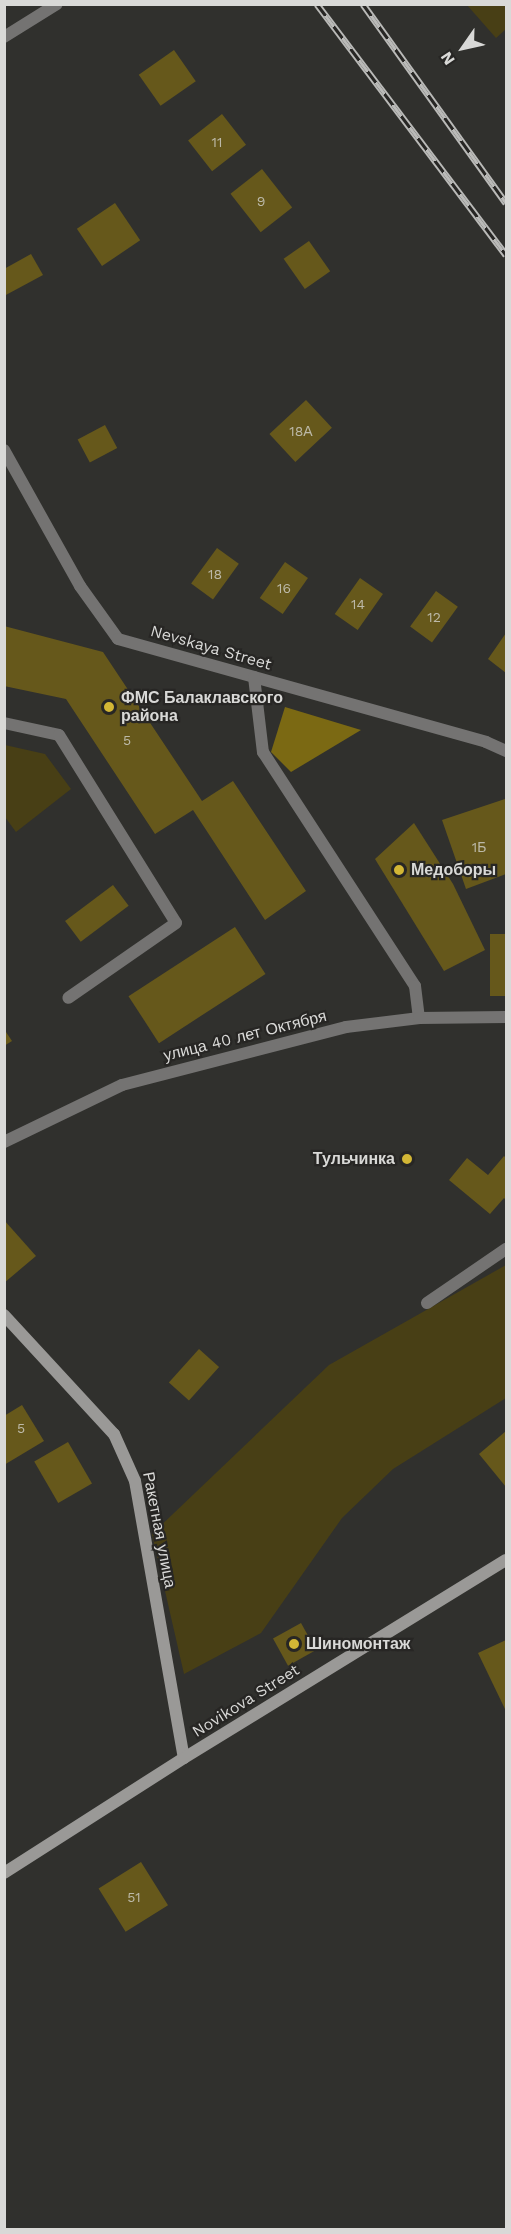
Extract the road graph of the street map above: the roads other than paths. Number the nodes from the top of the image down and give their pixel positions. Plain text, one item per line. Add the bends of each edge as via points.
1 (57, 4) edge
2 (4, 38) edge
3 (4, 450) edge
4 (254, 677) junction
5 (4, 723) edge
6 (507, 750) edge
7 (68, 998) dead end
8 (507, 1017) edge
9 (418, 1018) junction
10 (4, 1142) edge
11 (507, 1249) edge
12 (427, 1303) dead end
13 (4, 1315) edge
14 (507, 1560) edge
15 (184, 1758) junction
16 (4, 1873) edge

1 - 2 street
3 - 4 street, Nevskaya Street via 80,586 117,639
4 - 6 street, Nevskaya Street
4 - 9 street via 263,752 415,987
5 - 7 street via 59,735 176,922
8 - 9 street, улица 40 лет Октября
9 - 10 street, улица 40 лет Октября via 346,1027 122,1085
11 - 12 street
13 - 15 main road, Ракетная улица via 114,1434 135,1481
14 - 15 main road, Novikova Street
15 - 16 main road, Novikova Street

